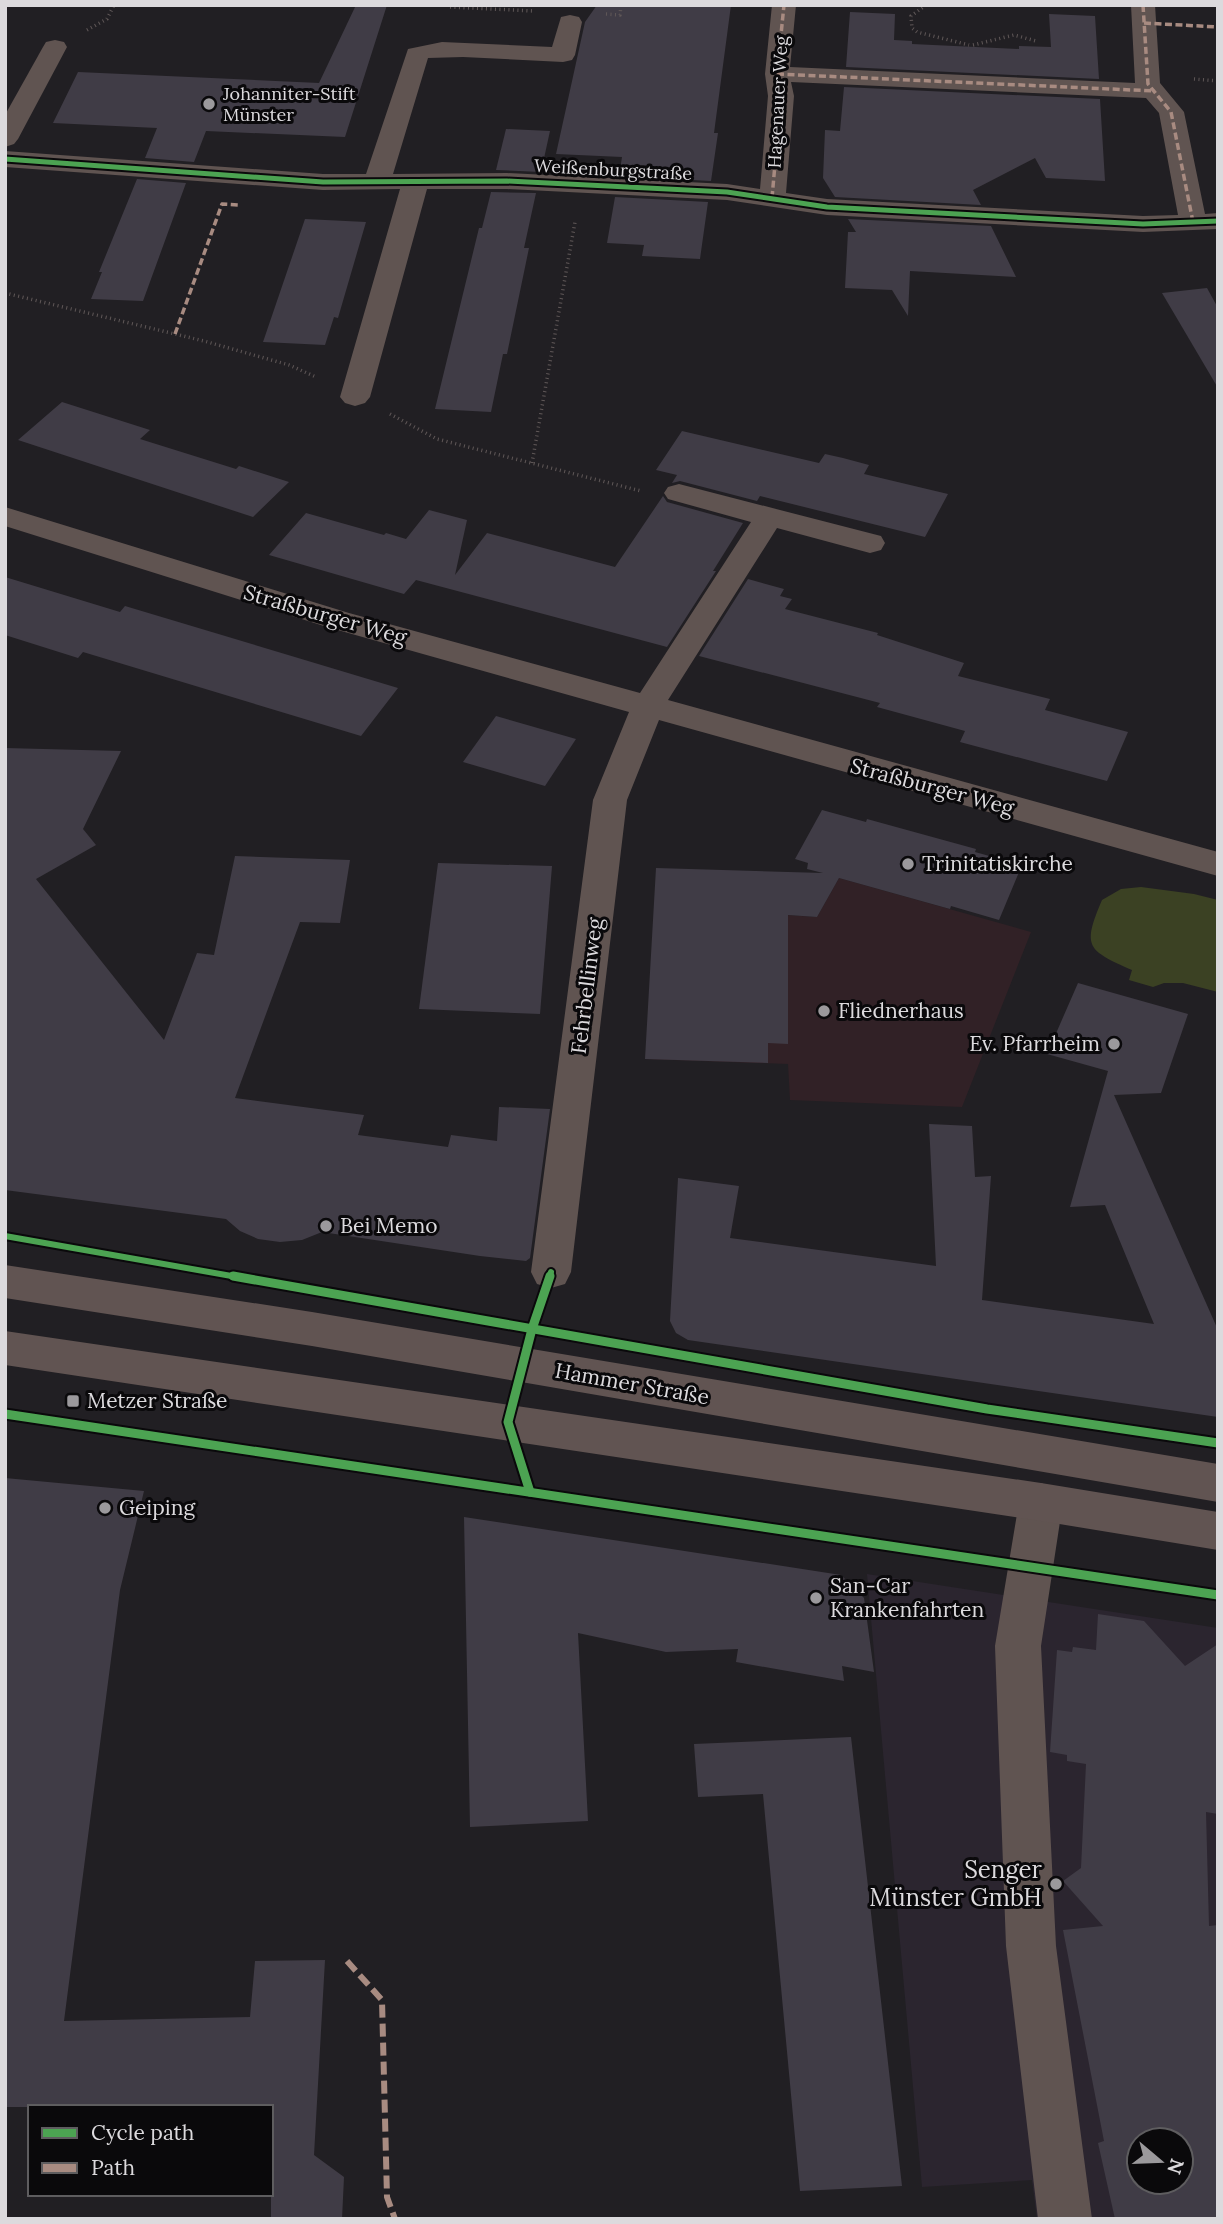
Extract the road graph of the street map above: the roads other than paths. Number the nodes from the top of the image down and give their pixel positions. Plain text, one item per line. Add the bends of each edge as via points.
1 (784, 5) edge
2 (1143, 5) edge
3 (570, 22) dead end
4 (55, 47) dead end
5 (777, 74) junction
6 (1155, 90) junction
7 (5, 139) edge
8 (5, 159) edge
9 (377, 181) junction
10 (416, 181) junction
11 (772, 198) junction
12 (1205, 221) edge
13 (355, 397) dead end
14 (679, 493) dead end
15 (5, 516) edge
16 (769, 517) junction
17 (870, 543) dead end
18 (647, 708) junction
19 (1218, 864) edge
20 (551, 1272) dead end
21 (5, 1281) edge
22 (5, 1348) edge
23 (1218, 1483) edge
24 (1041, 1502) junction
25 (1218, 1531) edge
26 (1065, 2219) edge

1 - 5 street, Hagenauer Weg
2 - 6 street via 1148,84
3 - 9 street via 563,55 446,50 416,54
4 - 7 street
5 - 6 street
5 - 11 street, Hagenauer Weg via 782,96
6 - 12 street via 1171,113
8 - 9 street, Weißenburgstraße via 323,182
9 - 10 street, Weißenburgstraße
10 - 11 street, Weißenburgstraße via 727,191
10 - 13 street
11 - 12 street, Weißenburgstraße via 827,207 1143,224
14 - 16 street
15 - 18 street, Straßburger Weg via 327,617
16 - 17 street
16 - 18 street
18 - 19 street, Straßburger Weg
18 - 20 street, Fehrbellinweg via 610,800
21 - 23 main road, Hammer Straße
22 - 24 main road
24 - 25 main road
24 - 26 street via 1018,1646 1031,1946

